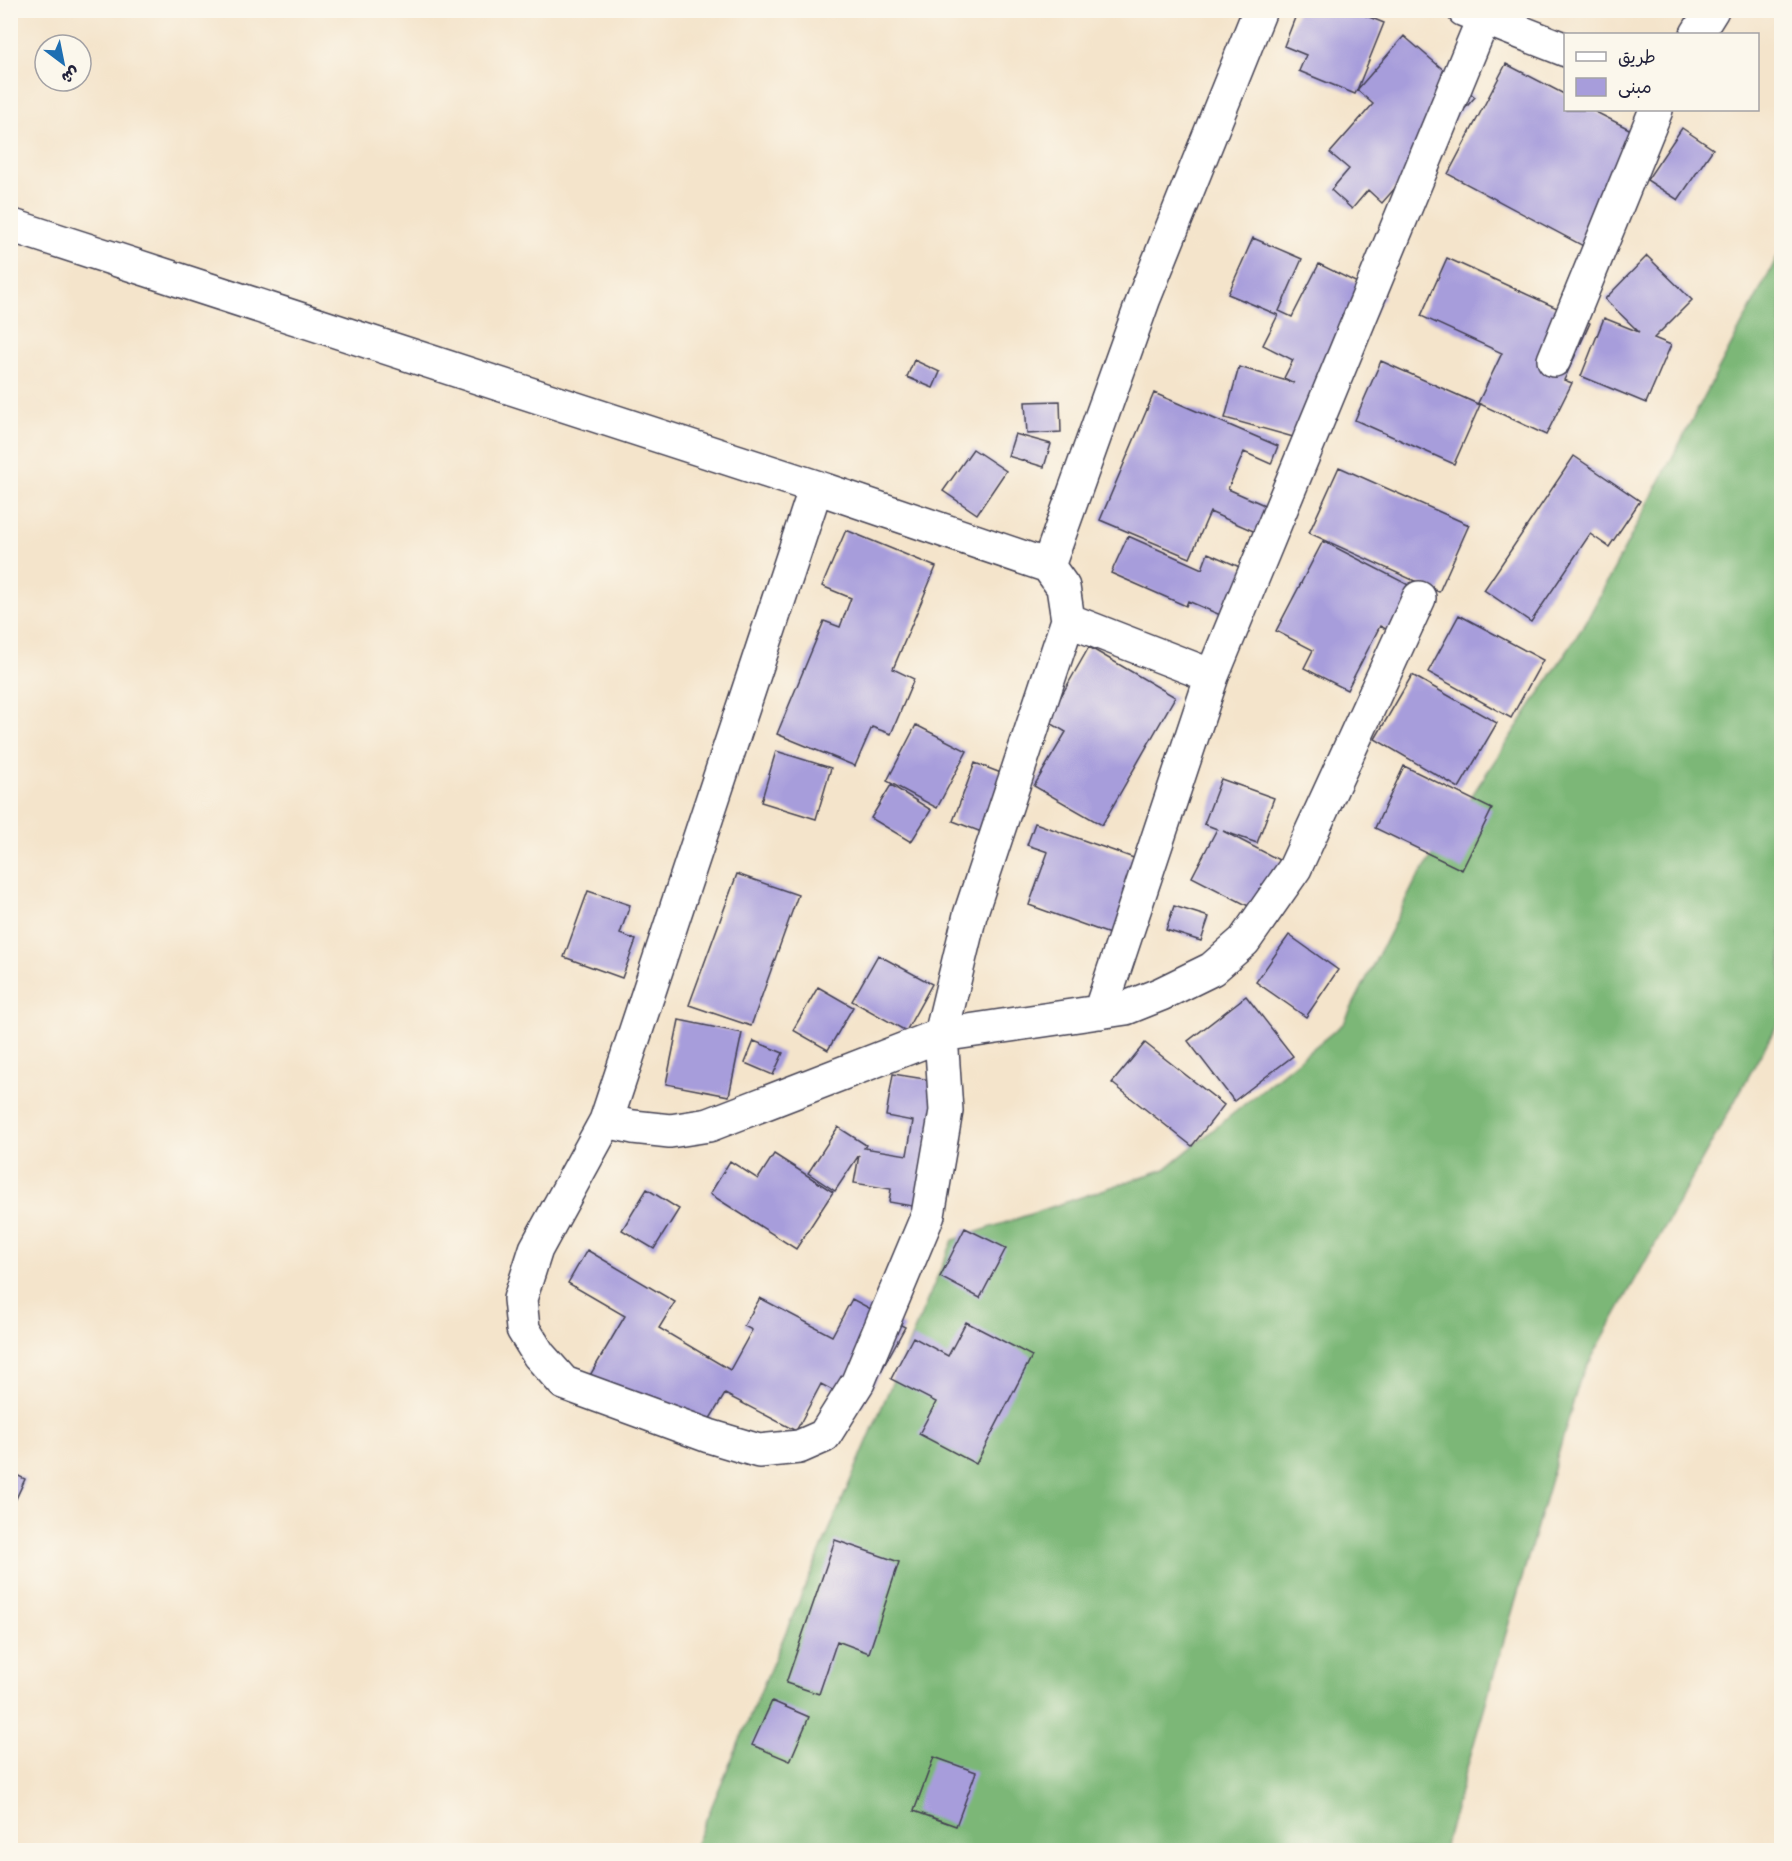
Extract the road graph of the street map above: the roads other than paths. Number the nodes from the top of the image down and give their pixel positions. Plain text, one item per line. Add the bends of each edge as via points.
1 (1260, 10) edge
2 (1712, 10) edge
3 (1474, 14) edge
4 (1698, 33) edge
5 (1564, 49) edge
6 (1656, 111) edge
7 (10, 225) edge
8 (1554, 360) dead end
9 (816, 487) junction
10 (1048, 566) junction
11 (1419, 598) dead end
12 (1068, 620) junction
13 (1212, 676) junction
14 (1100, 1012) junction
15 (941, 1035) junction
16 (606, 1121) junction

1 - 10 street via 1144,298
2 - 4 street
3 - 5 street
3 - 13 street
6 - 8 street
7 - 9 street
9 - 10 street
9 - 16 street
10 - 12 street via 1063,587
11 - 14 street via 1295,868 1244,941 1212,969 1126,1008
12 - 13 street
12 - 15 street via 970,915
13 - 14 street
14 - 15 street
15 - 16 street via 709,1125 670,1131
15 - 16 street via 946,1111 928,1215 858,1382 824,1436 799,1447 759,1451 564,1383 523,1329 520,1299 536,1249

